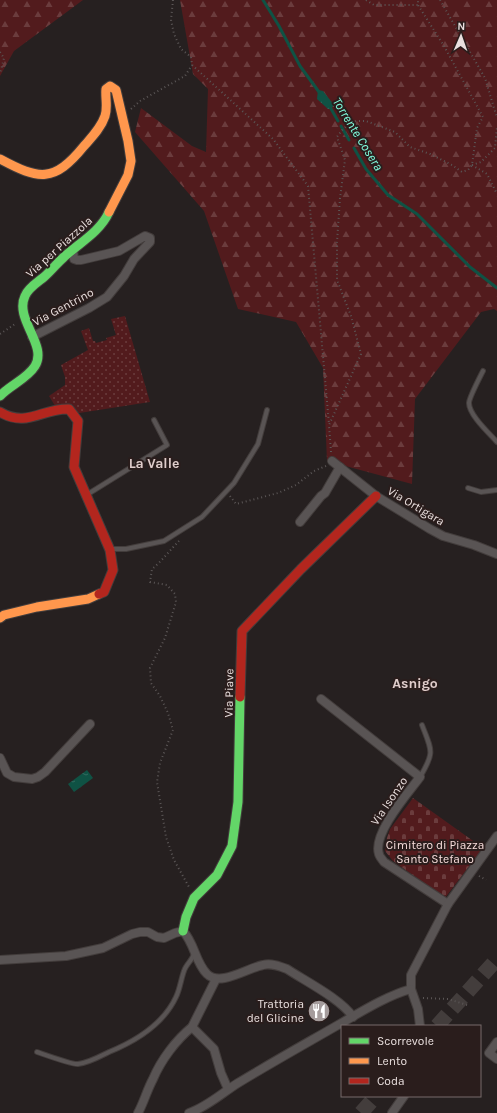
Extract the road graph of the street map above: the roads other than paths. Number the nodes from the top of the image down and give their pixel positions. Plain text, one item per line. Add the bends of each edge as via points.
1 (0, 159) edge
2 (73, 250) junction
3 (32, 337) junction
4 (483, 371) dead end
5 (0, 396) edge
6 (267, 410) dead end
7 (0, 412) edge
8 (154, 420) dead end
9 (497, 442) edge
10 (332, 461) road end
11 (340, 467) junction
12 (468, 488) dead end
13 (497, 490) edge
14 (86, 495) junction
15 (376, 496) junction
16 (300, 522) dead end
17 (110, 550) junction
18 (497, 554) edge
19 (0, 618) edge
20 (321, 699) dead end
21 (90, 724) dead end
22 (422, 725) dead end
23 (0, 758) edge
24 (420, 777) junction
25 (496, 840) edge
26 (448, 904) junction
27 (183, 931) junction
28 (194, 950) junction
29 (0, 960) edge
30 (216, 979) junction
31 (412, 989) junction
32 (353, 1017) junction
33 (420, 1025) edge
34 (192, 1027) junction
35 (497, 1042) edge
36 (37, 1052) dead end
37 (497, 1059) edge
38 (228, 1089) junction
39 (403, 1097) edge
40 (194, 1112) edge
41 (138, 1113) edge
42 (392, 1113) edge

1 - 2 street, Via per Piazzola via 28,173 47,175 58,172 74,160 102,124 106,115 106,89 110,86 116,90 130,150 131,167 102,224
2 - 3 street, Via per Piazzola via 24,296 23,317
2 - 3 street, Via Gentrino via 74,259 81,260 119,251 145,236 150,238 150,242 134,259 107,297
3 - 5 street, Via per Piazzola via 38,357 37,363
4 - 9 lane via 469,402 477,419
6 - 17 lane via 258,444 234,483 202,517 164,540
7 - 14 street via 20,420 57,409 69,409 78,421 74,467
8 - 14 lane via 166,445
10 - 11 street, Via Ortigara
11 - 15 street, Via Ortigara
11 - 16 street via 326,493
12 - 13 lane via 481,492
14 - 17 street
15 - 18 street, Via Ortigara via 443,536
15 - 27 street, Via Piave via 242,631 238,802 232,846 217,875 195,897
17 - 19 street via 113,570 104,592 88,599 37,607
20 - 24 street, Via Isonzo
21 - 23 street via 38,777 14,777 7,773
22 - 24 lane via 430,745 430,755
24 - 26 street, Via Isonzo via 384,827 378,840 378,854 384,862
25 - 26 street
26 - 31 street via 412,975
27 - 28 street
27 - 29 street via 164,938 140,932 103,948 66,956
28 - 30 street via 202,969
28 - 36 lane via 171,1005 154,1026 134,1041 76,1065
30 - 32 street via 272,964 287,969 329,996
30 - 34 street
31 - 32 street
31 - 33 street
32 - 38 street
34 - 38 street via 214,1049
34 - 41 street via 185,1032 163,1061
35 - 37 street via 489,1053
38 - 40 street
39 - 42 street

